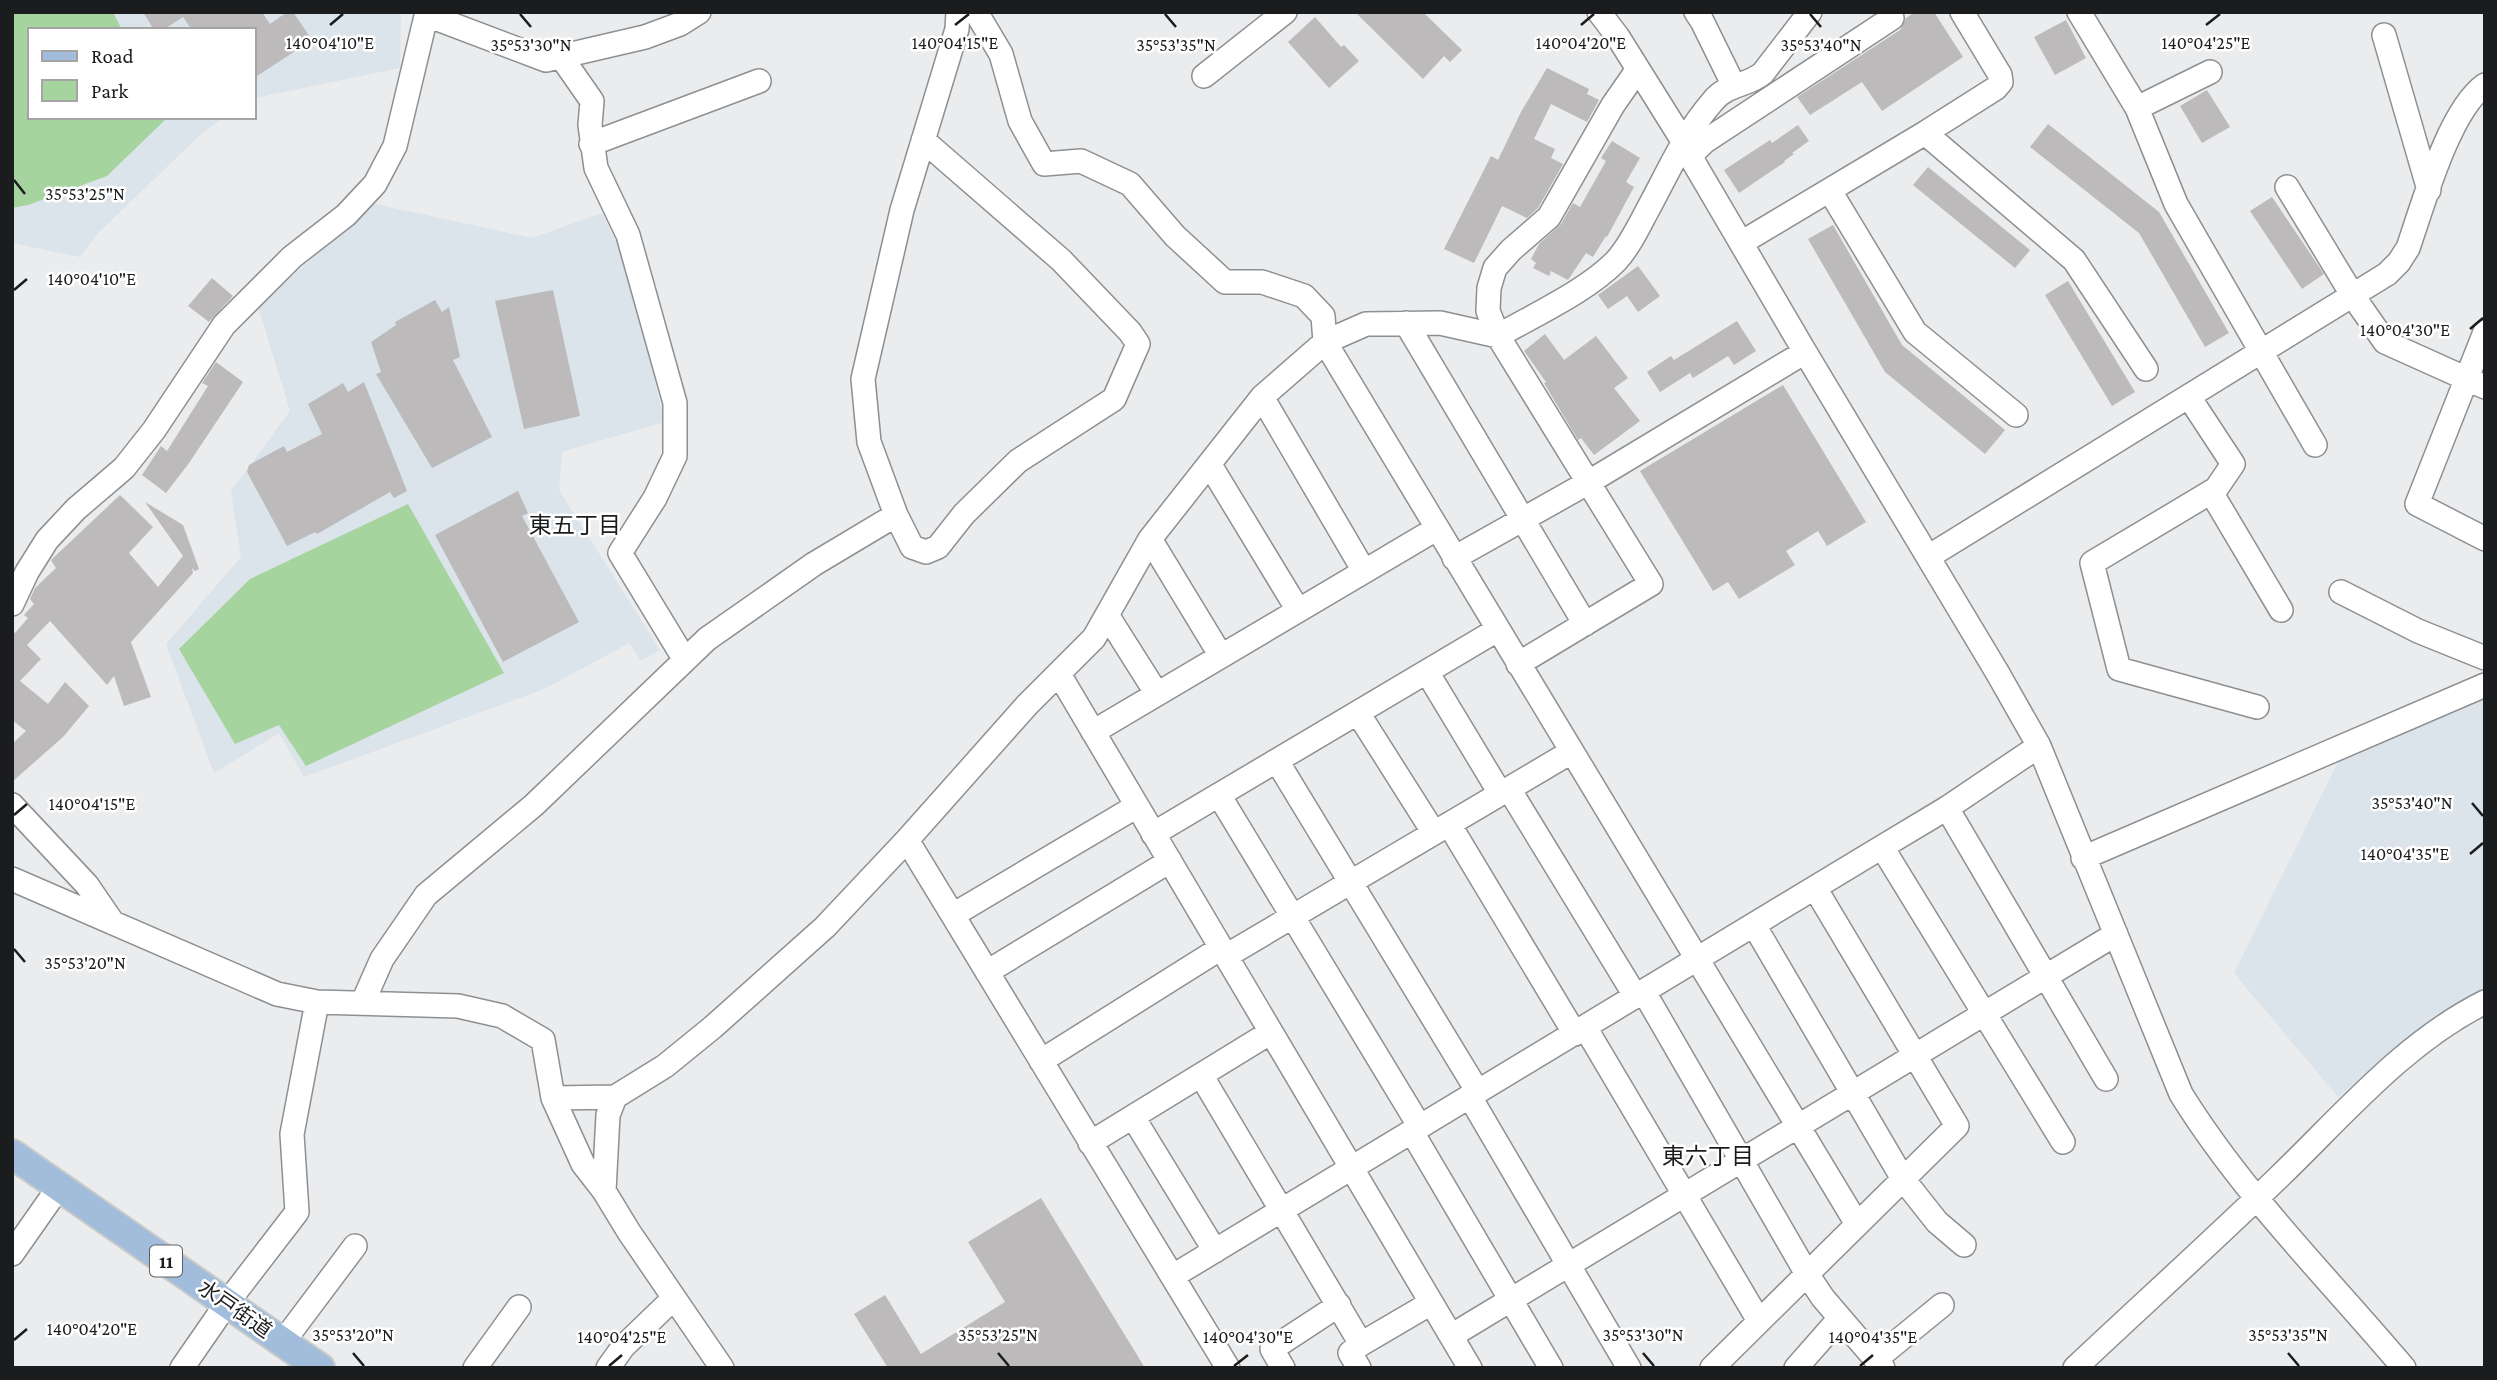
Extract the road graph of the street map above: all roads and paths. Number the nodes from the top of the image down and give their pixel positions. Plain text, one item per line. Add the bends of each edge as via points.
1 (699, 12) edge
2 (958, 12) edge
3 (976, 12) edge
4 (1286, 12) edge
5 (1599, 12) edge
6 (1696, 12) edge
7 (1810, 12) edge
8 (1888, 12) edge
9 (1962, 12) edge
10 (2079, 12) edge
11 (427, 14) edge
12 (2384, 35) dead end
13 (562, 58) junction
14 (1638, 69) junction
15 (2210, 72) dead end
16 (1204, 76) dead end
17 (759, 80) dead end
18 (2485, 85) edge
19 (1734, 86) junction
20 (2137, 108) junction
21 (1925, 134) junction
22 (923, 141) junction
23 (591, 144) junction
24 (1687, 148) junction
25 (2287, 187) dead end
26 (2429, 190) junction
27 (1830, 191) junction
28 (1741, 243) junction
29 (2353, 296) junction
30 (1406, 323) junction
31 (2485, 332) edge
32 (1499, 336) junction
33 (1325, 342) junction
34 (1805, 352) junction
35 (2261, 353) junction
36 (2146, 369) dead end
37 (2475, 382) edge
38 (1262, 397) junction
39 (2189, 397) junction
40 (2016, 415) dead end
41 (2315, 445) dead end
42 (1210, 465) junction
43 (1589, 482) junction
44 (2211, 492) junction
45 (896, 515) junction
46 (1522, 519) junction
47 (1436, 529) junction
48 (2485, 538) edge
49 (1150, 539) junction
50 (1928, 557) junction
51 (1454, 558) junction
52 (1364, 571) junction
53 (2341, 592) dead end
54 (12, 604) edge
55 (1298, 610) junction
56 (2281, 610) dead end
57 (1107, 615) junction
58 (1585, 624) junction
59 (1497, 630) junction
60 (1221, 656) junction
61 (2485, 658) edge
62 (685, 660) junction
63 (1518, 664) junction
64 (1427, 672) junction
65 (1059, 674) junction
66 (2485, 685) edge
67 (1157, 694) junction
68 (2258, 707) dead end
69 (1358, 713) junction
70 (1093, 732) junction
71 (2039, 746) junction
72 (1571, 751) junction
73 (1277, 761) junction
74 (1504, 791) junction
75 (1219, 795) junction
76 (12, 805) edge
77 (1137, 806) junction
78 (1947, 808) junction
79 (1441, 829) junction
80 (1153, 834) junction
81 (907, 840) junction
82 (1882, 848) junction
83 (2083, 858) junction
84 (1170, 861) junction
85 (12, 879) edge
86 (1350, 883) junction
87 (1815, 888) junction
88 (953, 915) junction
89 (1293, 917) junction
90 (113, 923) junction
91 (1754, 925) junction
92 (2116, 934) junction
93 (1224, 952) junction
94 (1697, 960) junction
95 (987, 972) junction
96 (2045, 976) junction
97 (1640, 994) junction
98 (317, 1002) junction
99 (363, 1002) junction
100 (2485, 1002) edge
101 (1984, 1013) junction
102 (1580, 1030) junction
103 (1271, 1032) junction
104 (1915, 1055) junction
105 (1041, 1061) junction
106 (1201, 1075) junction
107 (2106, 1079) dead end
108 (1474, 1094) junction
109 (1852, 1094) junction
110 (615, 1097) junction
111 (553, 1098) junction
112 (1133, 1117) junction
113 (1798, 1126) junction
114 (1416, 1129) junction
115 (2063, 1142) dead end
116 (1090, 1143) junction
117 (12, 1154) edge
118 (1741, 1161) junction
119 (1352, 1168) junction
120 (1903, 1179) junction
121 (59, 1187) junction
122 (604, 1191) junction
123 (1684, 1195) junction
124 (2256, 1199) junction
125 (1283, 1210) junction
126 (1857, 1224) junction
127 (1964, 1245) dead end
128 (355, 1246) dead end
129 (1215, 1251) junction
130 (12, 1254) edge
131 (1568, 1265) junction
132 (1807, 1273) junction
133 (1173, 1276) junction
134 (674, 1298) junction
135 (1510, 1300) junction
136 (227, 1303) junction
137 (1431, 1303) junction
138 (1942, 1304) dead end
139 (1339, 1305) junction
140 (519, 1307) dead end
141 (1840, 1318) junction
142 (1759, 1321) junction
143 (1451, 1336) junction
144 (284, 1342) junction
145 (1361, 1344) junction
146 (1879, 1364) edge
147 (2399, 1366) edge
148 (182, 1368) edge
149 (320, 1368) edge
150 (475, 1368) edge
151 (608, 1368) edge
152 (722, 1368) edge
153 (1228, 1368) edge
154 (1283, 1368) edge
155 (1359, 1368) edge
156 (1470, 1368) edge
157 (1551, 1368) edge
158 (1629, 1368) edge
159 (1712, 1368) edge
160 (1796, 1368) edge
161 (2075, 1368) edge

1 - 13 street via 645,37
2 - 22 street
3 - 33 street via 1001,54 1020,121 1044,164 1080,161 1129,184 1175,236 1225,282 1262,282 1304,296 1323,316
4 - 16 street
5 - 14 street
6 - 19 street
7 - 19 street via 1763,74
8 - 24 street via 1892,18 1704,142
9 - 21 street via 2001,82
10 - 20 street
11 - 13 street via 546,60
11 - 54 street via 395,146 374,184 224,325 124,468 47,540
12 - 26 street
13 - 23 street via 592,101
14 - 24 street
14 - 32 street via 1549,217 1495,268 1488,310
15 - 20 street
17 - 23 street
18 - 26 street via 2454,123
19 - 24 street via 1713,100
20 - 35 street via 2176,204
21 - 27 street
21 - 36 street via 2074,260
22 - 45 street via 863,379 869,442
22 - 45 street via 1061,260 1138,344 1114,399 1018,461 938,547 926,552 912,547
23 - 62 street via 596,168 628,234 674,403 675,456 620,553
24 - 28 street
24 - 32 street via 1616,261
25 - 29 street
26 - 29 street via 2399,262
27 - 28 street
27 - 40 street via 1915,332
28 - 34 street
29 - 35 street
29 - 37 street via 2385,342
30 - 32 street via 1440,323
30 - 33 street via 1366,324
30 - 46 street
31 - 37 street
32 - 43 street
33 - 38 street
33 - 47 street
34 - 43 street
34 - 50 street
35 - 39 street
35 - 41 street
37 - 48 street via 2417,505
38 - 42 street
38 - 52 street
39 - 44 street via 2233,464
39 - 50 street
42 - 49 street
42 - 55 street
43 - 46 street
43 - 58 street via 1651,584
44 - 56 street
44 - 68 street via 2092,563 2119,669
45 - 62 street via 814,564 707,639
46 - 51 street
46 - 58 street
47 - 51 street
47 - 52 street
49 - 57 street
49 - 60 street
50 - 71 street
51 - 59 street
52 - 55 street
53 - 61 street
55 - 60 street
57 - 65 street via 1094,638
57 - 67 street
58 - 63 street
59 - 63 street
59 - 64 street
60 - 67 street
62 - 99 street via 534,805 426,895 383,959
63 - 72 street
64 - 69 street
64 - 74 street
65 - 70 street
65 - 81 street
66 - 83 street
67 - 70 street
69 - 73 street
69 - 79 street
70 - 77 street
71 - 78 street
71 - 83 street
72 - 74 street
72 - 94 street
73 - 75 street
73 - 86 street
74 - 79 street
74 - 97 street
75 - 80 street
75 - 89 street
76 - 90 street via 87,885
77 - 80 street
77 - 88 street
78 - 82 street
78 - 96 street
79 - 86 street
79 - 102 street
80 - 84 street
81 - 88 street
81 - 110 street via 768,980 665,1066
82 - 87 street
82 - 101 street
83 - 92 street
84 - 93 street
84 - 95 street
85 - 90 street
86 - 89 street
86 - 108 street
87 - 91 street
87 - 104 street
88 - 95 street
89 - 93 street
89 - 114 street
90 - 98 street via 277,994
91 - 94 street
91 - 109 street
92 - 96 street
92 - 124 street via 2181,1094
93 - 103 street
93 - 105 street
94 - 97 street
94 - 113 street
95 - 105 street
96 - 101 street
96 - 107 street
97 - 102 street
97 - 118 street
98 - 99 street
98 - 136 street via 292,1133 298,1212
99 - 111 street via 457,1006 502,1016 543,1040
100 - 124 street via 2434,1032 2394,1065
101 - 104 street
101 - 115 street
102 - 108 street
102 - 123 street
103 - 106 street
103 - 119 street
104 - 109 street
104 - 120 street via 1957,1125
105 - 116 street
106 - 112 street
106 - 125 street
108 - 114 street
108 - 131 street
109 - 113 street
109 - 120 street
110 - 111 street
110 - 122 street via 608,1115
111 - 122 street via 583,1164
112 - 116 street
112 - 129 street
113 - 118 street
113 - 126 street
114 - 119 street
114 - 135 street
116 - 133 street
117 - 121 main road, 水戸街道 / 11
118 - 123 street
118 - 132 street
119 - 125 street
119 - 137 street
120 - 126 street
120 - 127 street via 1937,1222
121 - 130 street
121 - 136 main road, 水戸街道 / 11
122 - 134 street
123 - 131 street
123 - 142 street
124 - 147 street
124 - 161 street
125 - 129 street
125 - 139 street
126 - 132 street
128 - 144 street
129 - 133 street
131 - 135 street
131 - 158 street
132 - 141 street
132 - 142 street
133 - 153 street
134 - 151 street via 622,1347
134 - 152 street
135 - 143 street
135 - 157 street
136 - 144 main road, 水戸街道 / 11
136 - 148 street
137 - 143 street
137 - 145 street
138 - 146 street
139 - 145 street
139 - 154 street via 1272,1349
140 - 150 street
141 - 146 street
141 - 160 street
142 - 159 street
143 - 156 street
144 - 149 main road, 水戸街道 / 11
145 - 155 street via 1350,1353

